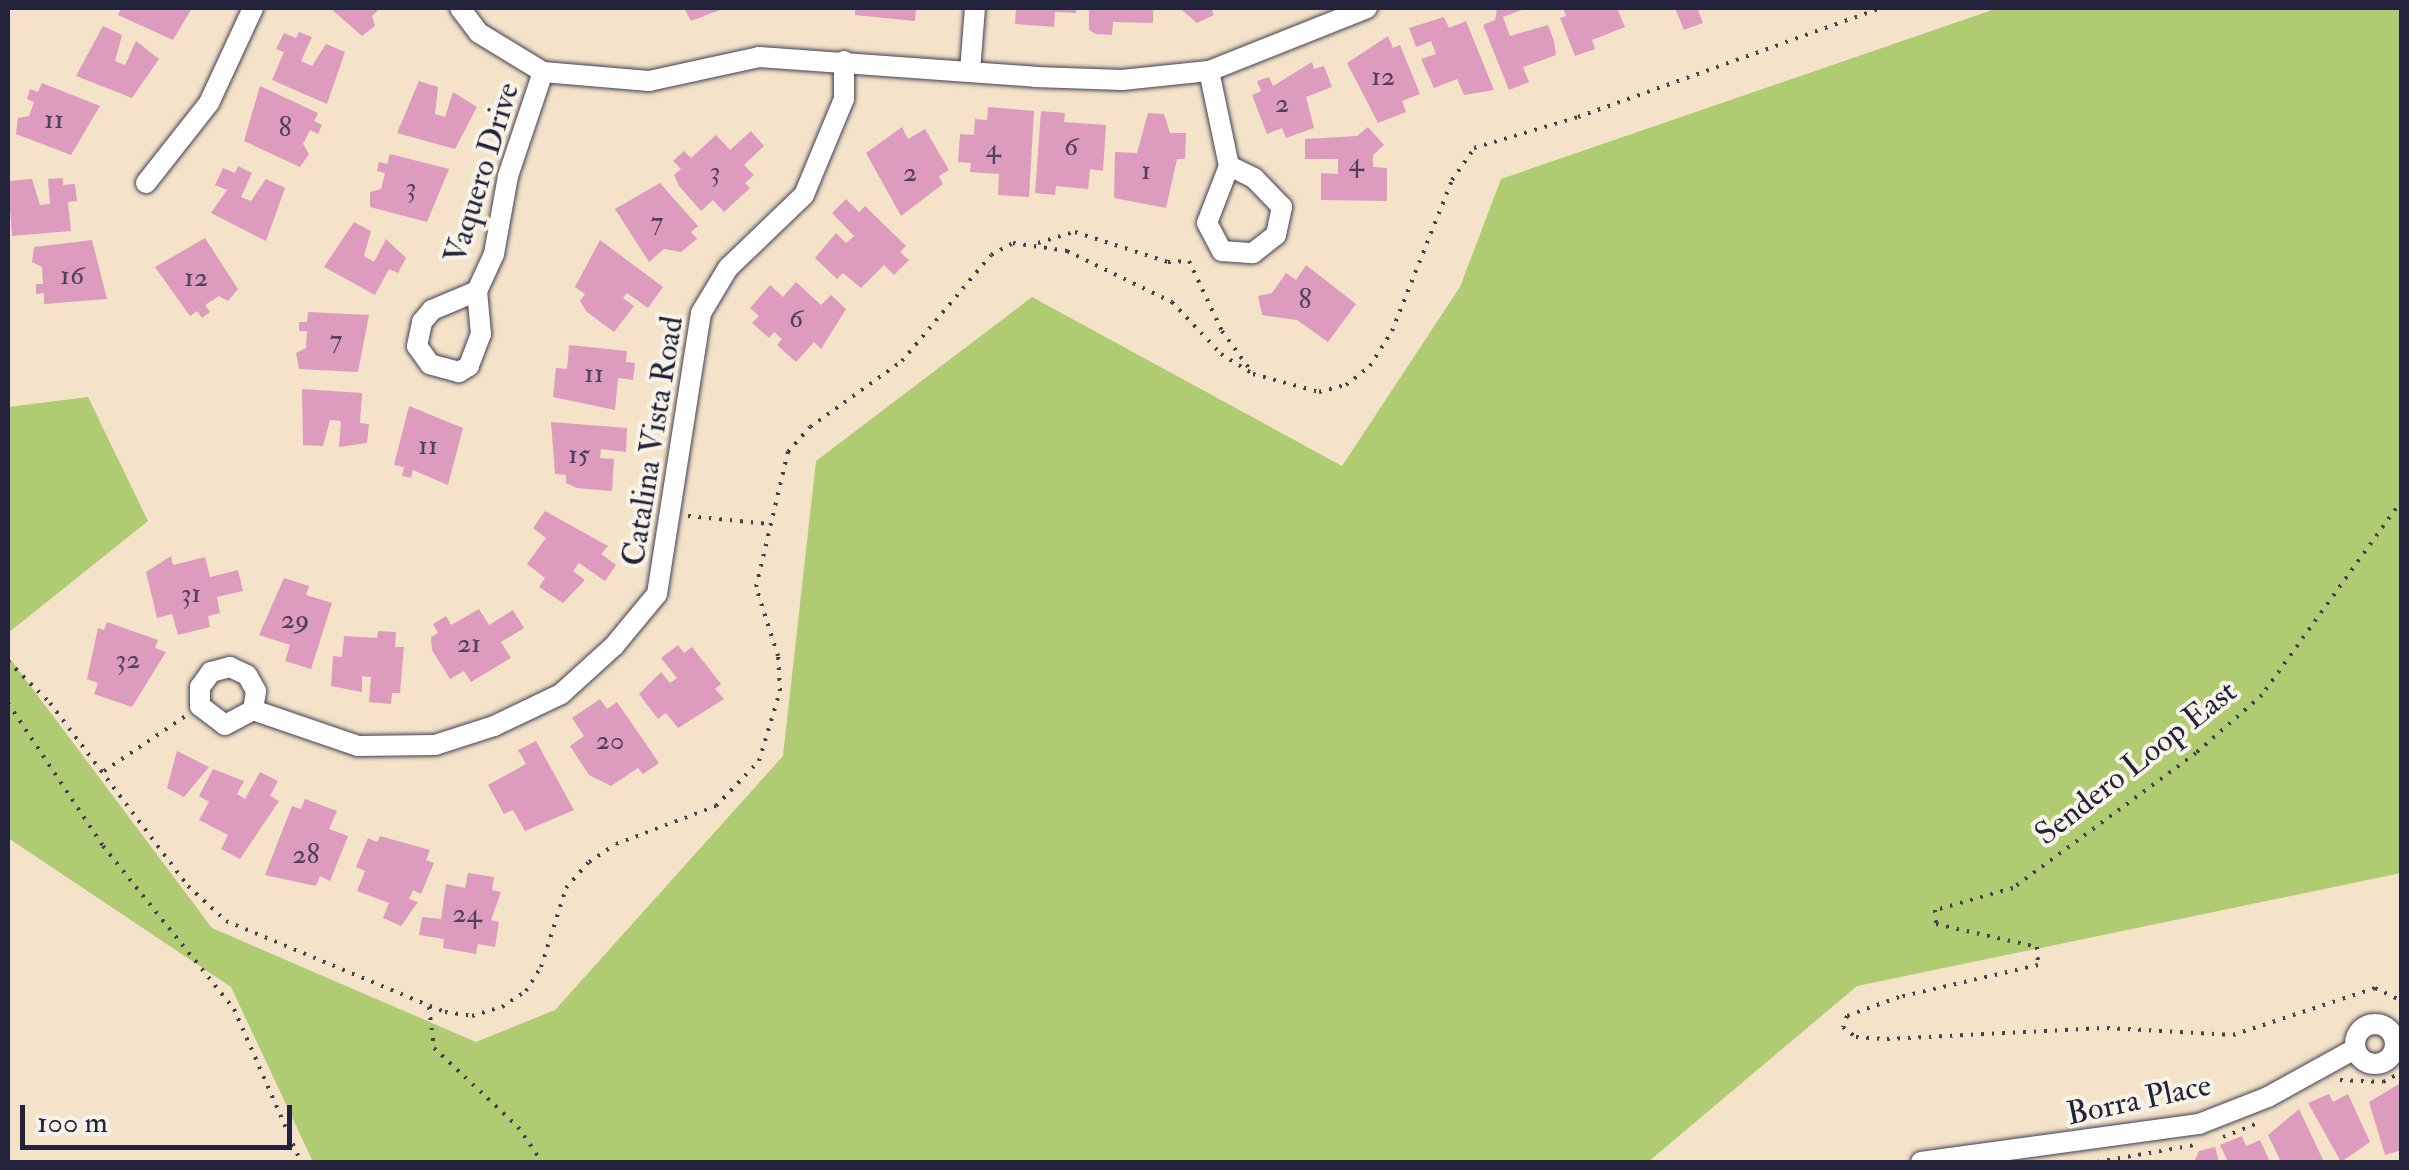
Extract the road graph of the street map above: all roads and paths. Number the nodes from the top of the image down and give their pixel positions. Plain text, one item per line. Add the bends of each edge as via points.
1 (254, 8) edge
2 (460, 8) edge
3 (976, 8) edge
4 (1367, 8) edge
5 (1880, 8) edge
6 (844, 61) junction
7 (970, 71) junction
8 (1209, 71) junction
9 (544, 72) junction
10 (1229, 166) dead end
11 (146, 182) dead end
12 (1038, 243) junction
13 (476, 291) dead end
14 (1254, 374) junction
15 (2402, 500) edge
16 (673, 515) junction
17 (768, 524) junction
18 (8, 661) edge
19 (8, 703) edge
20 (200, 706) junction
21 (253, 710) junction
22 (104, 771) junction
23 (2402, 1000) edge
24 (429, 1006) junction
25 (2355, 1049) dead end
26 (301, 1162) edge
27 (542, 1162) edge
28 (1921, 1162) edge

1 - 11 street via 209,103
2 - 9 street via 479,33
3 - 7 street
4 - 8 street
5 - 14 path via 1578,118 1474,148 1452,180 1412,294 1370,366 1346,386 1319,392
6 - 7 street
6 - 9 street via 759,57 649,81
6 - 16 street, Catalina Vista Road via 844,99 804,195 728,268 701,314
7 - 8 street via 1122,80
8 - 10 street
9 - 13 street, Vaquero Drive via 508,176 494,254
12 - 14 path via 1172,302 1220,354
12 - 14 path via 1075,232 1168,262 1189,261 1222,331
12 - 17 path via 1013,244 991,255 902,361 810,427 788,452
15 - 23 path, Sendero Loop East via 2262,694 2172,772 2013,888 1942,903 1934,915 1936,924 1952,930 2036,947 2038,965 1870,1006 1847,1016 1843,1027 1849,1034 1924,1038 2107,1028 2233,1035 2375,988
16 - 17 path
16 - 21 street, Catalina Vista Road via 657,594 614,646 561,694 494,726 435,744 358,746
17 - 24 path via 756,587 778,656 780,692 759,761 716,806 616,844 589,862 566,888 541,968 526,990 472,1016
18 - 22 path via 26,674
19 - 26 path via 103,846 234,1009
20 - 21 street, Catalina Vista Road via 225,725
20 - 21 street via 200,687 211,672 230,667 247,674 256,692
20 - 22 path
22 - 24 path via 128,814 226,921
24 - 27 path via 434,1048 518,1127
25 - 28 street, Borra Place via 2268,1097 2199,1124

